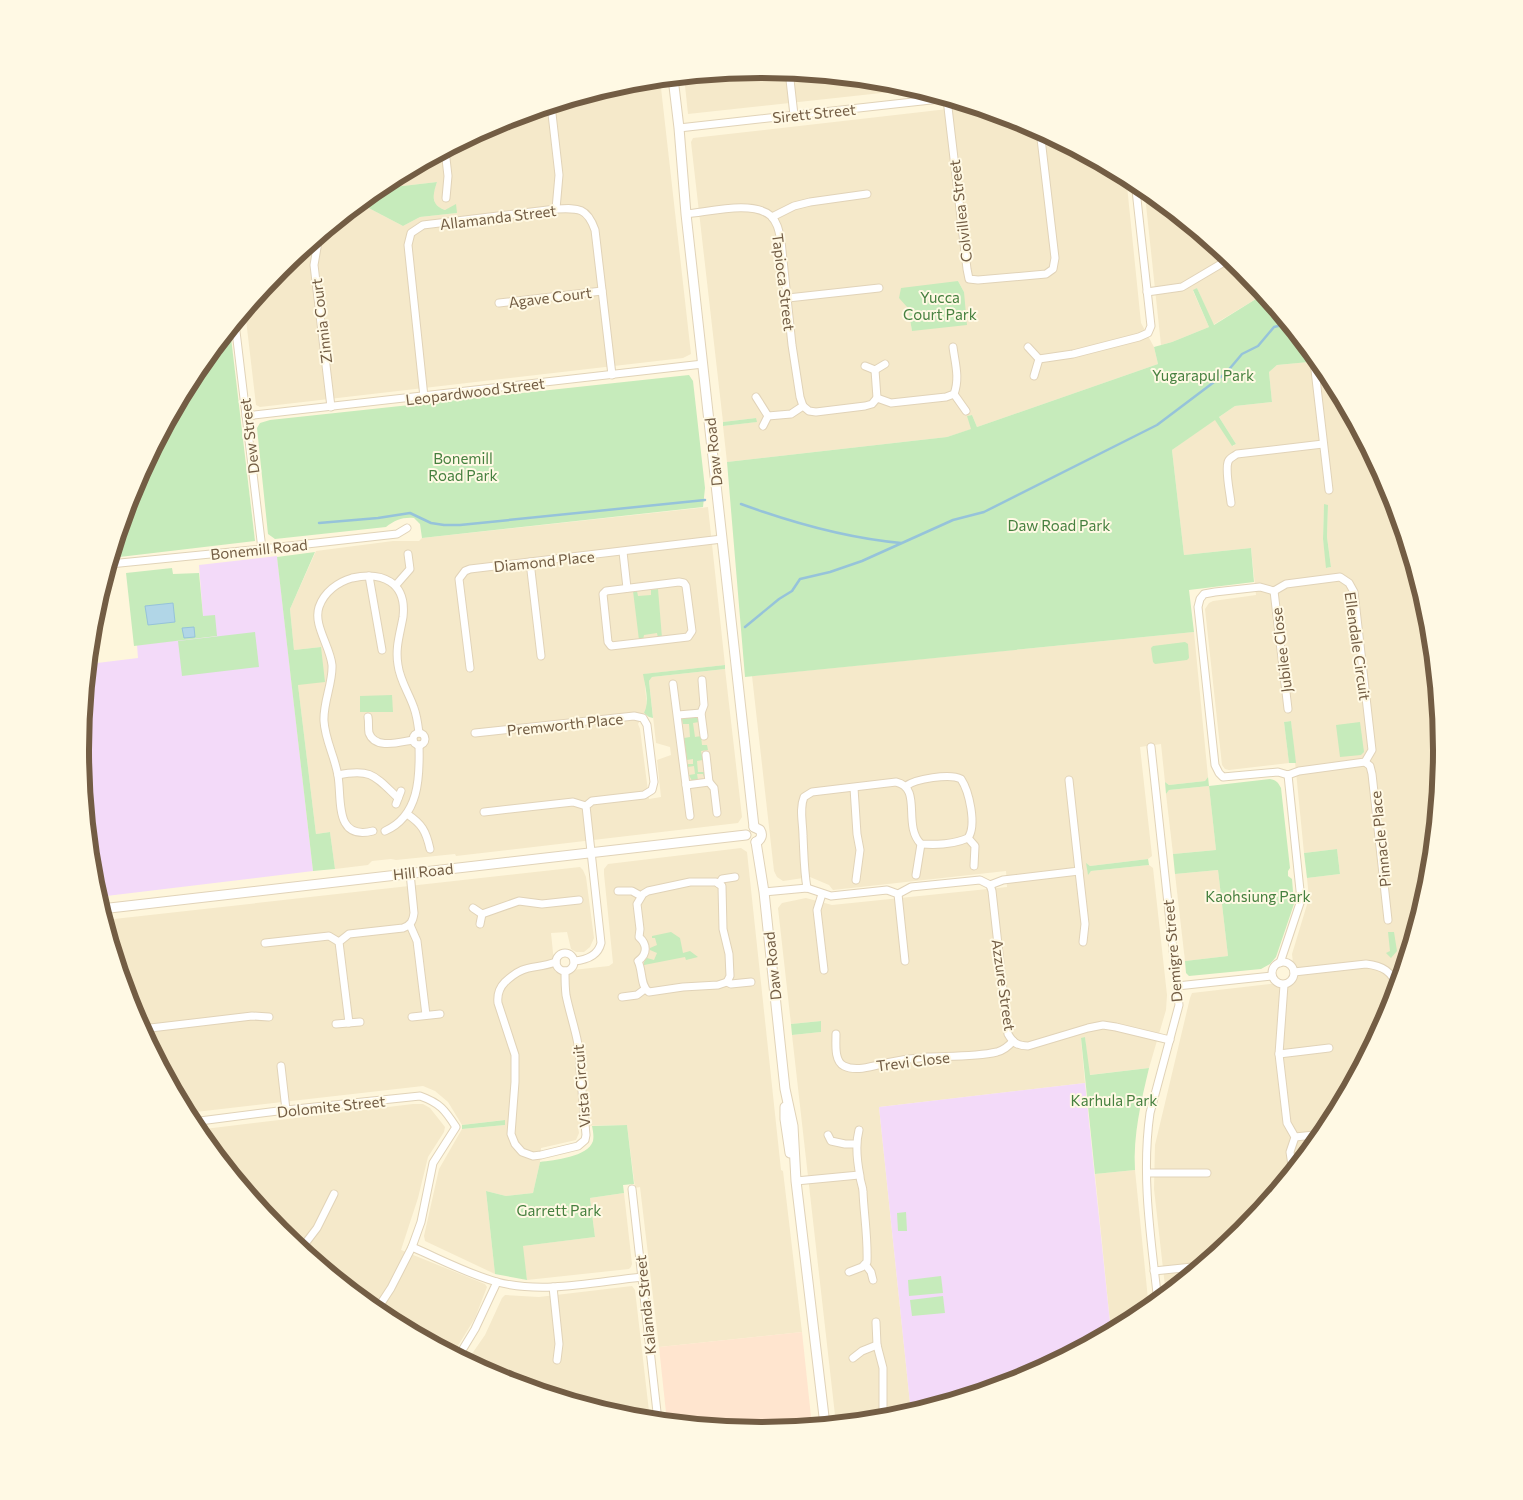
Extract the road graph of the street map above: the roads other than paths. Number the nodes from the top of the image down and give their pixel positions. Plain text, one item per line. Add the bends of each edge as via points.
1 (790, 79) edge
2 (674, 83) edge
3 (934, 100) edge
4 (949, 104) edge
5 (552, 111) edge
6 (794, 115) junction
7 (679, 128) junction
8 (1041, 139) edge
9 (446, 157) edge
10 (1136, 192) edge
11 (866, 194) dead end
12 (446, 198) dead end
13 (556, 210) junction
14 (686, 214) junction
15 (772, 217) junction
16 (318, 244) edge
17 (1224, 262) edge
18 (879, 288) dead end
19 (602, 291) junction
20 (1146, 292) junction
21 (788, 298) junction
22 (499, 303) dead end
23 (236, 331) edge
24 (953, 347) dead end
25 (1028, 347) dead end
26 (1039, 359) junction
27 (703, 364) junction
28 (885, 364) dead end
29 (866, 366) dead end
30 (1315, 367) edge
31 (875, 370) junction
32 (612, 375) junction
33 (1034, 376) dead end
34 (954, 394) junction
35 (424, 397) junction
36 (756, 397) dead end
37 (877, 398) junction
38 (803, 406) junction
39 (331, 407) junction
40 (966, 411) dead end
41 (246, 416) junction
42 (768, 416) junction
43 (763, 426) dead end
44 (1323, 444) junction
45 (1329, 490) dead end
46 (1231, 503) dead end
47 (407, 528) dead end
48 (722, 539) junction
49 (262, 549) junction
50 (624, 552) junction
51 (408, 554) dead end
52 (530, 562) junction
53 (116, 563) edge
54 (369, 576) junction
55 (396, 585) junction
56 (627, 588) junction
57 (1274, 591) junction
58 (382, 650) dead end
59 (541, 656) dead end
60 (470, 668) dead end
61 (702, 680) dead end
62 (673, 684) dead end
63 (1288, 710) dead end
64 (701, 713) junction
65 (678, 715) junction
66 (368, 717) dead end
67 (475, 734) dead end
68 (704, 736) dead end
69 (416, 743) junction
70 (1151, 747) dead end
71 (706, 755) dead end
72 (1365, 762) junction
73 (338, 775) junction
74 (1288, 776) junction
75 (1069, 780) dead end
76 (709, 782) junction
77 (686, 785) junction
78 (906, 786) junction
79 (854, 788) junction
80 (399, 798) dead end
81 (586, 806) junction
82 (484, 812) dead end
83 (717, 813) dead end
84 (407, 814) junction
85 (690, 816) dead end
86 (754, 827) junction
87 (373, 831) dead end
88 (385, 831) dead end
89 (746, 834) junction
90 (968, 838) junction
91 (756, 842) junction
92 (921, 844) junction
93 (430, 849) dead end
94 (591, 853) junction
95 (974, 866) dead end
96 (1079, 871) junction
97 (410, 873) junction
98 (916, 876) dead end
99 (736, 877) dead end
100 (856, 880) dead end
101 (719, 884) junction
102 (990, 885) junction
103 (807, 888) junction
104 (618, 891) dead end
105 (764, 892) junction
106 (822, 894) junction
107 (898, 894) junction
108 (641, 896) junction
109 (580, 900) dead end
110 (108, 908) edge
111 (473, 908) dead end
112 (482, 914) junction
113 (1388, 920) dead end
114 (480, 924) dead end
115 (410, 925) junction
116 (339, 942) junction
117 (1083, 942) dead end
118 (265, 943) dead end
119 (574, 961) junction
120 (905, 961) dead end
121 (556, 962) junction
122 (1280, 962) junction
123 (824, 970) dead end
124 (565, 971) junction
125 (1294, 972) junction
126 (1272, 976) junction
127 (1394, 978) edge
128 (727, 982) junction
129 (751, 982) dead end
130 (1284, 984) junction
131 (1177, 986) junction
132 (645, 989) junction
133 (622, 996) dead end
134 (440, 1014) dead end
135 (426, 1015) junction
136 (269, 1017) dead end
137 (412, 1017) dead end
138 (360, 1022) dead end
139 (349, 1023) junction
140 (336, 1024) dead end
141 (149, 1027) edge
142 (836, 1034) dead end
143 (1170, 1040) junction
144 (1013, 1042) junction
145 (1329, 1048) dead end
146 (1279, 1054) junction
147 (281, 1066) dead end
148 (286, 1110) junction
149 (200, 1121) edge
150 (859, 1130) dead end
151 (828, 1135) dead end
152 (1313, 1135) edge
153 (1295, 1137) junction
154 (856, 1144) junction
155 (1291, 1164) edge
156 (1146, 1173) junction
157 (1207, 1173) dead end
158 (859, 1176) junction
159 (796, 1180) junction
160 (632, 1189) dead end
161 (334, 1194) dead end
162 (305, 1244) edge
163 (412, 1247) junction
164 (865, 1264) junction
165 (1192, 1267) edge
166 (1154, 1271) junction
167 (849, 1272) dead end
168 (642, 1277) junction
169 (873, 1280) dead end
170 (497, 1282) junction
171 (553, 1287) junction
172 (1157, 1294) edge
173 (381, 1304) edge
174 (876, 1322) dead end
175 (877, 1345) junction
176 (461, 1352) edge
177 (853, 1358) dead end
178 (557, 1360) dead end
179 (883, 1411) edge
180 (657, 1414) edge
181 (823, 1419) edge

1 - 6 street
2 - 7 street, Daw Road
3 - 6 street, Sirett Street
4 - 8 street, Colvillea Street via 969,279 1046,274 1053,269 1055,258
5 - 13 street via 559,175
6 - 7 street, Sirett Street
7 - 14 street, Daw Road
9 - 12 street
10 - 20 street
11 - 15 street via 810,202
13 - 19 street, Allamanda Street via 575,208 590,218 595,230
13 - 35 street, Allamanda Street via 423,225 411,233 408,245
14 - 15 street, Tapioca Street via 754,208
14 - 27 street, Daw Road
15 - 21 street, Tapioca Street via 781,241
16 - 39 street, Zinnia Court via 314,266
17 - 20 street via 1182,287
18 - 21 street
19 - 22 street, Agave Court
19 - 32 street, Allamanda Street
20 - 26 street via 1151,326 1148,333 1086,352
21 - 38 street, Tapioca Street via 792,345
23 - 41 street, Dew Street
24 - 34 street via 958,377
25 - 26 street
26 - 33 street
27 - 32 street, Leopardwood Street
27 - 48 street, Daw Road
28 - 31 street
29 - 31 street
30 - 44 street
31 - 37 street
32 - 35 street, Leopardwood Street
34 - 37 street via 891,403
34 - 40 street
35 - 39 street, Leopardwood Street
36 - 42 street
37 - 38 street via 865,406 816,412
38 - 42 street via 791,414
39 - 41 street, Leopardwood Street
41 - 49 street, Dew Street
42 - 43 street
44 - 45 street
44 - 46 street via 1237,454 1230,458 1227,471
47 - 49 street, Bonemill Road via 397,534
48 - 50 street, Diamond Place
48 - 86 street, Daw Road
49 - 53 street, Bonemill Road
50 - 52 street, Diamond Place
50 - 56 street
51 - 55 street via 410,569
52 - 59 street
52 - 60 street, Diamond Place via 470,569 460,579
54 - 55 street via 384,577
54 - 58 street
54 - 73 street via 345,580 333,587 319,607 318,618 332,666 324,720
55 - 69 street via 403,615 396,656 399,673 413,706 419,734 414,736
56 - 56 street via 684,583 692,631 688,637 611,646 603,594
57 - 63 street, Jubilee Close
57 - 72 street, Ellendale Circuit via 1286,584 1340,577 1354,592 1372,750
57 - 74 street, Ellendale Circuit via 1260,587 1204,594 1198,607 1216,769 1223,777 1278,772
61 - 64 street via 704,706
62 - 65 street
64 - 65 street
64 - 68 street
65 - 77 street
66 - 69 street via 369,733 374,740 384,744
67 - 81 street, Premworth Place via 634,716 643,718 647,726 654,782 652,790 592,801
69 - 84 street via 418,782
70 - 131 street, Demigre Street
71 - 76 street
72 - 74 street, Ellendale Circuit via 1299,771
72 - 113 street, Pinnacle Place via 1372,774
73 - 80 street via 370,774
73 - 87 street via 341,817 357,832
74 - 122 street via 1301,900
75 - 96 street
76 - 77 street
76 - 83 street via 714,788
77 - 85 street
78 - 79 street via 896,782
78 - 90 street via 916,780 952,776 961,779 972,817
78 - 92 street via 910,793 913,833
79 - 100 street via 860,850
79 - 103 street via 812,792 802,799 803,862
81 - 82 street via 573,802
81 - 94 street
84 - 88 street via 396,826
84 - 93 street via 419,822
86 - 89 street
86 - 91 street, Daw Road via 762,835
89 - 91 street via 749,841
89 - 94 street, Hill Road
90 - 92 street
90 - 95 street via 975,849
91 - 105 street, Daw Road
92 - 98 street
94 - 97 street, Hill Road
94 - 119 street via 601,943 589,958
96 - 102 street via 1003,880
96 - 117 street via 1085,924
97 - 110 street, Hill Road
97 - 115 street via 414,913
99 - 101 street via 722,879
101 - 108 street via 690,882 648,890
101 - 128 street via 722,886 723,929 731,967
102 - 107 street via 980,880 911,887
102 - 144 street, Azzure Street via 1008,1034
103 - 105 street
103 - 106 street
104 - 108 street via 632,891
105 - 159 street, Daw Road via 794,1137
106 - 107 street via 832,896 887,890
106 - 123 street via 818,910
107 - 120 street
108 - 132 street via 637,904 639,937 645,942 646,950 638,961
109 - 112 street via 542,904 519,902
111 - 112 street
112 - 114 street
115 - 116 street via 348,934
115 - 135 street via 417,941
116 - 118 street via 329,936
116 - 139 street
119 - 121 street via 570,954 565,953 557,956
119 - 124 street via 572,967
121 - 124 street via 557,967
121 - 124 street, Vista Circuit via 516,972 497,994 515,1054 511,1134 522,1152 533,1156 578,1146 586,1135 578,1040 566,994
122 - 125 street via 1289,964
122 - 126 street
125 - 127 street via 1366,964 1386,969
125 - 130 street via 1292,980
126 - 130 street via 1276,982
126 - 131 street
128 - 129 street
128 - 132 street via 654,992
130 - 146 street
131 - 143 street, Demigre Street via 1178,1005
132 - 133 street via 637,995
134 - 135 street
135 - 137 street
136 - 141 street
138 - 139 street
139 - 140 street
142 - 144 street, Trevi Close via 836,1053 844,1066 851,1068 926,1057 998,1052
143 - 144 street, Azzure Street via 1103,1025 1028,1046
143 - 156 street, Demigre Street via 1150,1113
145 - 146 street
146 - 153 street via 1287,1122
147 - 148 street
148 - 149 street, Dolomite Street
148 - 163 street, Dolomite Street via 420,1096 445,1109 456,1127 433,1163 421,1222
150 - 154 street
151 - 154 street via 836,1143
152 - 153 street
153 - 155 street via 1290,1152
154 - 158 street
156 - 157 street
156 - 166 street, Demigre Street
158 - 159 street
158 - 164 street via 867,1231
159 - 181 street, Daw Road
160 - 168 street, Kalanda Street
161 - 162 street
163 - 170 street
163 - 173 street
164 - 167 street
164 - 169 street
165 - 166 street
166 - 172 street, Demigre Street
168 - 171 street
168 - 180 street, Kalanda Street
170 - 171 street via 523,1287
170 - 176 street
171 - 178 street via 559,1344
174 - 175 street
175 - 177 street via 862,1350
175 - 179 street via 883,1368

